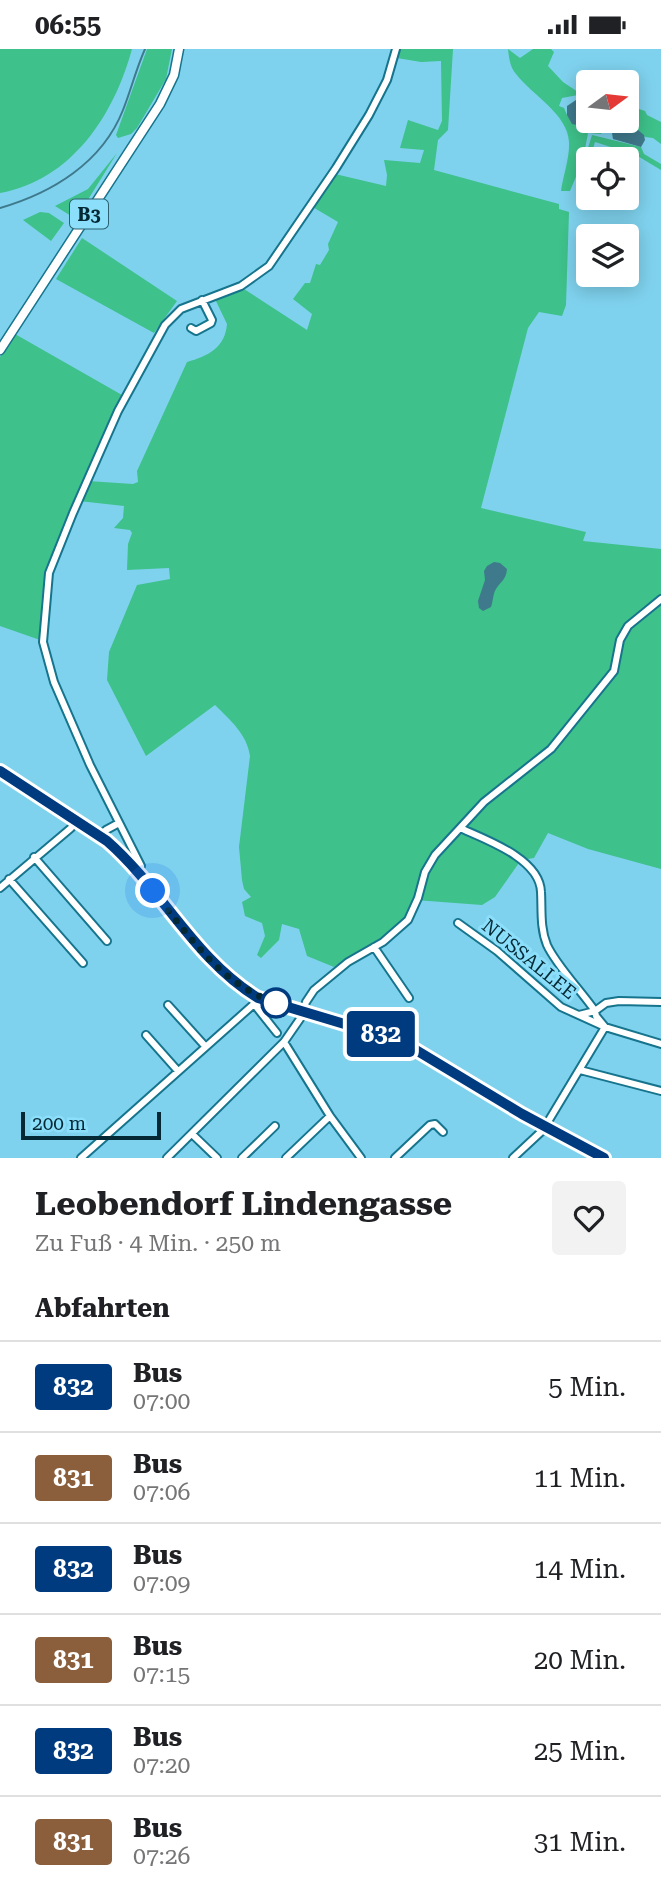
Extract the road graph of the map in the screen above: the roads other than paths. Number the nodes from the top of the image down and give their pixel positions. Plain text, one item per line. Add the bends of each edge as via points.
1 (179, 49) edge
2 (396, 49) edge
3 (202, 300) junction
4 (191, 328) dead end
5 (0, 350) edge
6 (661, 599) edge
7 (0, 771) edge
8 (75, 820) junction
9 (119, 823) junction
10 (460, 828) junction
11 (99, 836) junction
12 (107, 841) junction
13 (34, 857) junction
14 (141, 866) dead end
15 (9, 879) junction
16 (0, 888) edge
17 (458, 923) dead end
18 (107, 941) dead end
19 (374, 947) junction
20 (83, 963) dead end
21 (409, 998) dead end
22 (256, 1001) junction
23 (661, 1002) edge
24 (167, 1005) dead end
25 (303, 1011) junction
26 (595, 1011) junction
27 (577, 1016) junction
28 (605, 1027) junction
29 (277, 1033) dead end
30 (146, 1035) dead end
31 (284, 1042) junction
32 (661, 1044) edge
33 (205, 1046) junction
34 (177, 1070) junction
35 (580, 1070) junction
36 (661, 1091) edge
37 (330, 1116) junction
38 (275, 1126) dead end
39 (545, 1126) junction
40 (443, 1132) dead end
41 (192, 1134) junction
42 (81, 1158) edge
43 (167, 1158) edge
44 (217, 1158) edge
45 (242, 1158) edge
46 (286, 1158) edge
47 (361, 1158) edge
48 (395, 1158) edge
49 (513, 1158) edge
50 (604, 1158) edge

1 - 5 main road, B3 via 159,107
2 - 3 street via 369,115 277,257 254,278
3 - 4 street via 211,323 196,331
3 - 9 street via 175,312 145,359 89,475 47,582 46,658 64,708
6 - 10 street via 628,626 614,671 551,749 484,801
7 - 8 street
8 - 11 street
8 - 13 street
9 - 11 street
9 - 12 street
9 - 14 street
10 - 19 street via 430,863 408,919
10 - 26 street via 534,870 541,885 546,942
11 - 12 street
12 - 22 street via 139,872 206,956
13 - 15 street
13 - 18 street
15 - 16 street
15 - 20 street
17 - 27 street, NUSSALLEE
19 - 21 street
19 - 25 street via 323,981
22 - 25 street
22 - 29 street
22 - 33 street
23 - 26 street via 619,1001 600,1005
24 - 33 street
25 - 31 street
25 - 39 street via 401,1041
26 - 27 street
26 - 28 street
27 - 28 street, NUSSALLEE
28 - 32 street, NUSSALLEE
28 - 35 street
30 - 34 street
31 - 37 street
31 - 41 street
33 - 34 street
34 - 42 street
35 - 36 street
35 - 39 street
37 - 46 street
37 - 47 street
38 - 45 street
39 - 49 street
39 - 50 street
40 - 48 street via 438,1125 430,1125
41 - 43 street
41 - 44 street

